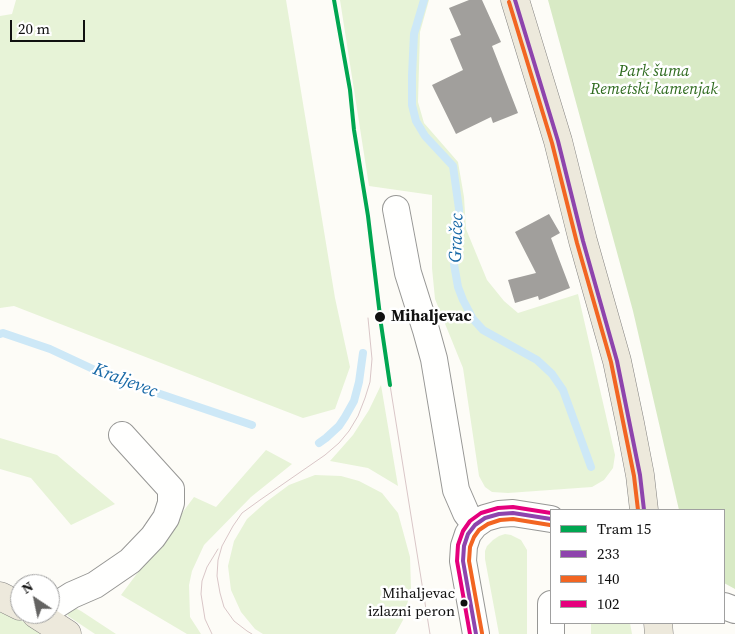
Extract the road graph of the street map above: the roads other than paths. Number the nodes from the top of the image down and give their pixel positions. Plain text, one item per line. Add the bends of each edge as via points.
1 (515, 0) edge
2 (396, 209) dead end
3 (122, 435) dead end
4 (644, 509) edge
5 (550, 519) edge
6 (475, 525) junction
7 (60, 601) edge
8 (53, 624) edge
9 (67, 634) edge
10 (476, 634) edge

1 - 4 main road via 558,141 614,352 640,475
2 - 6 street via 408,273 434,359 456,490
3 - 7 street via 171,490 166,518 130,561 94,585
5 - 6 street via 500,514
6 - 10 street via 468,534 463,561
8 - 9 main road

